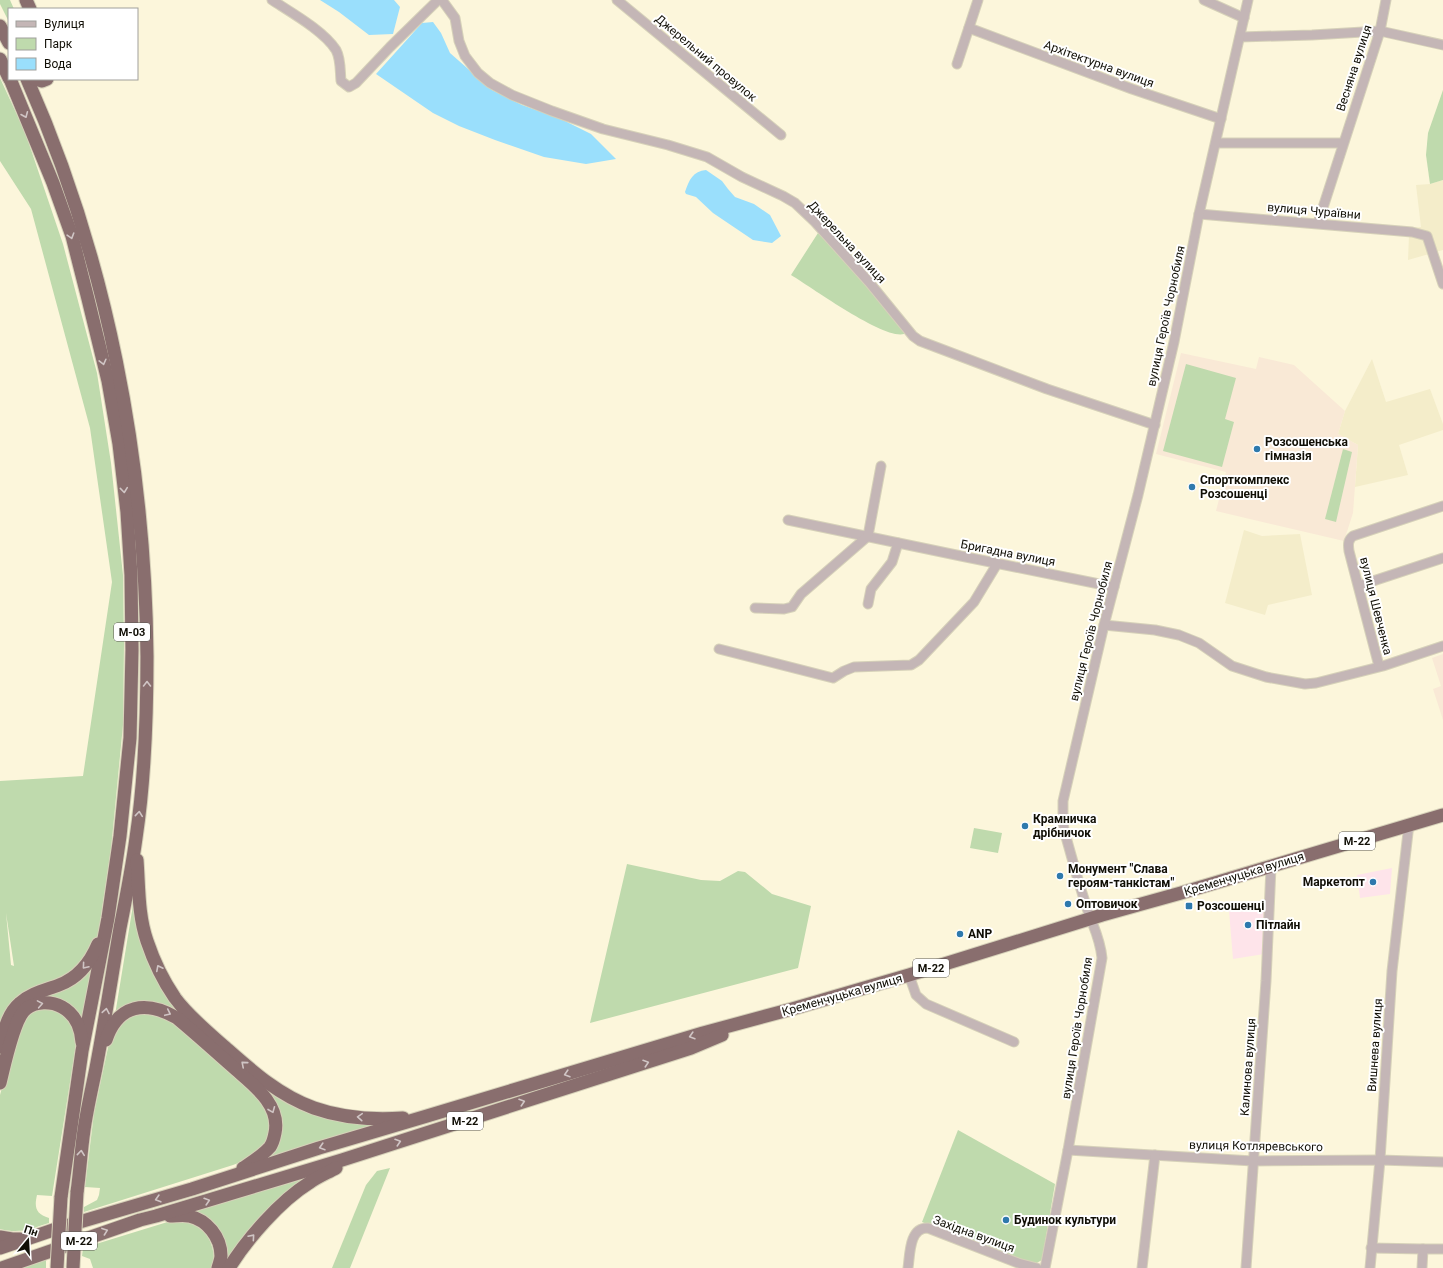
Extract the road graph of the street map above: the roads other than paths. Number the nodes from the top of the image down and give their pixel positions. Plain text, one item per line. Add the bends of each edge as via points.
1 (272, 0) edge
2 (438, 0) edge
3 (442, 0) edge
4 (617, 0) edge
5 (978, 0) edge
6 (1204, 0) edge
7 (1248, 0) edge
8 (1386, 0) edge
9 (1244, 18) junction
10 (0, 26) edge
11 (969, 28) junction
12 (1380, 30) junction
13 (1240, 37) junction
14 (8, 41) edge
15 (1443, 45) edge
16 (0, 59) edge
17 (957, 64) dead end
18 (8, 76) edge
19 (10, 80) edge
20 (27, 80) edge
21 (1221, 119) junction
22 (781, 135) dead end
23 (1216, 143) junction
24 (1343, 143) junction
25 (1199, 214) junction
26 (1318, 223) junction
27 (1443, 284) edge
28 (1155, 424) junction
29 (881, 466) dead end
30 (1443, 506) edge
31 (788, 520) dead end
32 (868, 536) junction
33 (898, 543) junction
34 (1443, 558) edge
35 (998, 564) junction
36 (1364, 584) dead end
37 (1114, 586) junction
38 (868, 604) dead end
39 (755, 608) dead end
40 (1104, 625) junction
41 (1443, 646) edge
42 (719, 649) dead end
43 (1379, 666) junction
44 (1443, 815) edge
45 (1410, 824) junction
46 (136, 837) junction
47 (1271, 867) junction
48 (108, 918) junction
49 (1091, 918) junction
50 (910, 975) junction
51 (770, 1015) junction
52 (1014, 1042) dead end
53 (0, 1047) edge
54 (82, 1051) junction
55 (96, 1068) junction
56 (0, 1083) edge
57 (427, 1116) junction
58 (378, 1149) junction
59 (1068, 1150) junction
60 (1155, 1155) junction
61 (1380, 1160) junction
62 (1253, 1161) junction
63 (1443, 1162) edge
64 (227, 1178) junction
65 (156, 1216) junction
66 (0, 1237) edge
67 (28, 1239) junction
68 (0, 1248) edge
69 (1371, 1248) junction
70 (1443, 1248) edge
71 (1423, 1249) junction
72 (2, 1268) edge
73 (57, 1268) edge
74 (73, 1268) edge
75 (218, 1268) edge
76 (229, 1268) edge
77 (908, 1268) edge
78 (1037, 1268) edge
79 (1045, 1268) edge
80 (1142, 1268) edge
81 (1246, 1268) edge
82 (1370, 1268) edge
83 (1422, 1268) edge

1 - 2 street via 322,35 336,50 341,81 349,87 356,83
3 - 28 street, Джерельна вулиця via 455,18 465,56 478,73 490,83 552,112 603,129 706,157 783,196 815,222 920,341 1048,389
4 - 22 street, Джерельний провулок
5 - 11 street
6 - 9 street
7 - 9 street, вулиця Героїв Чорнобиля
8 - 12 street, Весняна вулиця
9 - 13 street, вулиця Героїв Чорнобиля
10 - 14 highway
11 - 17 street
11 - 21 street, Архітектурна вулиця via 1132,89
12 - 13 street
12 - 15 street
12 - 24 street, Весняна вулиця
13 - 21 street, вулиця Героїв Чорнобиля
16 - 18 highway, М-03
19 -> 48 highway, М-03 via 72,236 108,381 127,512 132,650 130,738
46 -> 20 highway, М-03 via 147,700 146,627 142,535 124,396 96,273 66,176
21 - 23 street, вулиця Героїв Чорнобиля
23 - 24 street
23 - 25 street, вулиця Героїв Чорнобиля
24 - 26 street, Весняна вулиця
25 - 26 street, вулиця Чураївни
25 - 28 street, вулиця Героїв Чорнобиля
26 - 27 street, вулиця Чураївни via 1412,232 1427,236
28 - 37 street, вулиця Героїв Чорнобиля
29 - 32 street
30 - 43 street, вулиця Шевченка via 1358,534 1350,540 1349,551
31 - 32 street, Бригадна вулиця
32 - 33 street, Бригадна вулиця
32 - 39 street via 801,594 792,607
33 - 35 street, Бригадна вулиця
33 - 38 street via 892,562 871,589
34 - 36 street
35 - 37 street, Бригадна вулиця
35 - 42 street via 974,602 919,660 911,665 854,666 833,678
37 - 40 street, вулиця Героїв Чорнобиля
40 - 43 street, вулиця Шевченка via 1179,635 1199,643 1232,666 1294,683 1316,683
40 - 49 street, вулиця Героїв Чорнобиля via 1062,810 1064,830
41 - 43 street, вулиця Шевченка
44 - 45 highway, Кременчуцька вулиця / М-22
45 - 47 highway, Кременчуцька вулиця / М-22
45 - 61 street, Вишнева вулиця via 1392,971
55 -> 46 highway, М-03
57 -> 46 highway via 364,1118 342,1116 313,1108 284,1094 262,1079 209,1034 175,998 147,940 140,907
47 - 49 highway, Кременчуцька вулиця / М-22
47 - 62 street, Калинова вулиця via 1266,982
48 -> 53 highway via 92,958 82,970 60,985 31,995 19,1003 8,1020
48 - 54 highway, М-03
49 - 50 highway, Кременчуцька вулиця / М-22
49 - 59 street, вулиця Героїв Чорнобиля via 1102,958
50 - 51 highway, Кременчуцька вулиця / М-22
50 - 52 street via 916,995 926,1004
51 -> 57 highway, М-22
58 -> 51 highway, М-22 via 691,1048
56 -> 54 highway via 15,1028 26,1009 39,1003 60,1006 73,1015 81,1031
54 - 73 highway, М-03, bridge via 61,1197
55 -> 64 highway via 111,1027 118,1018 141,1007 166,1011 177,1018 252,1084 273,1108 276,1130 270,1146 255,1160
74 -> 55 highway, М-03, bridge via 84,1127
57 -> 64 highway, М-22
65 -> 58 highway, М-22
76 -> 58 highway via 262,1225 282,1204 308,1183
59 - 60 street, вулиця Котляревського
59 - 79 street, вулиця Героїв Чорнобиля
60 - 62 street, вулиця Котляревського
60 - 80 street
61 - 62 street, вулиця Котляревського
61 - 63 street, вулиця Котляревського
61 - 69 street, Вишнева вулиця
62 - 81 street, Калинова вулиця
64 -> 67 highway, М-22
72 -> 65 highway, М-22 via 114,1228
65 - 75 highway via 190,1216 209,1226 220,1245
66 - 67 highway
67 - 68 highway, М-22
69 - 71 street
69 - 82 street, Вишнева вулиця
70 - 71 street
71 - 83 street
77 - 78 street, Західна вулиця via 914,1236 922,1228

